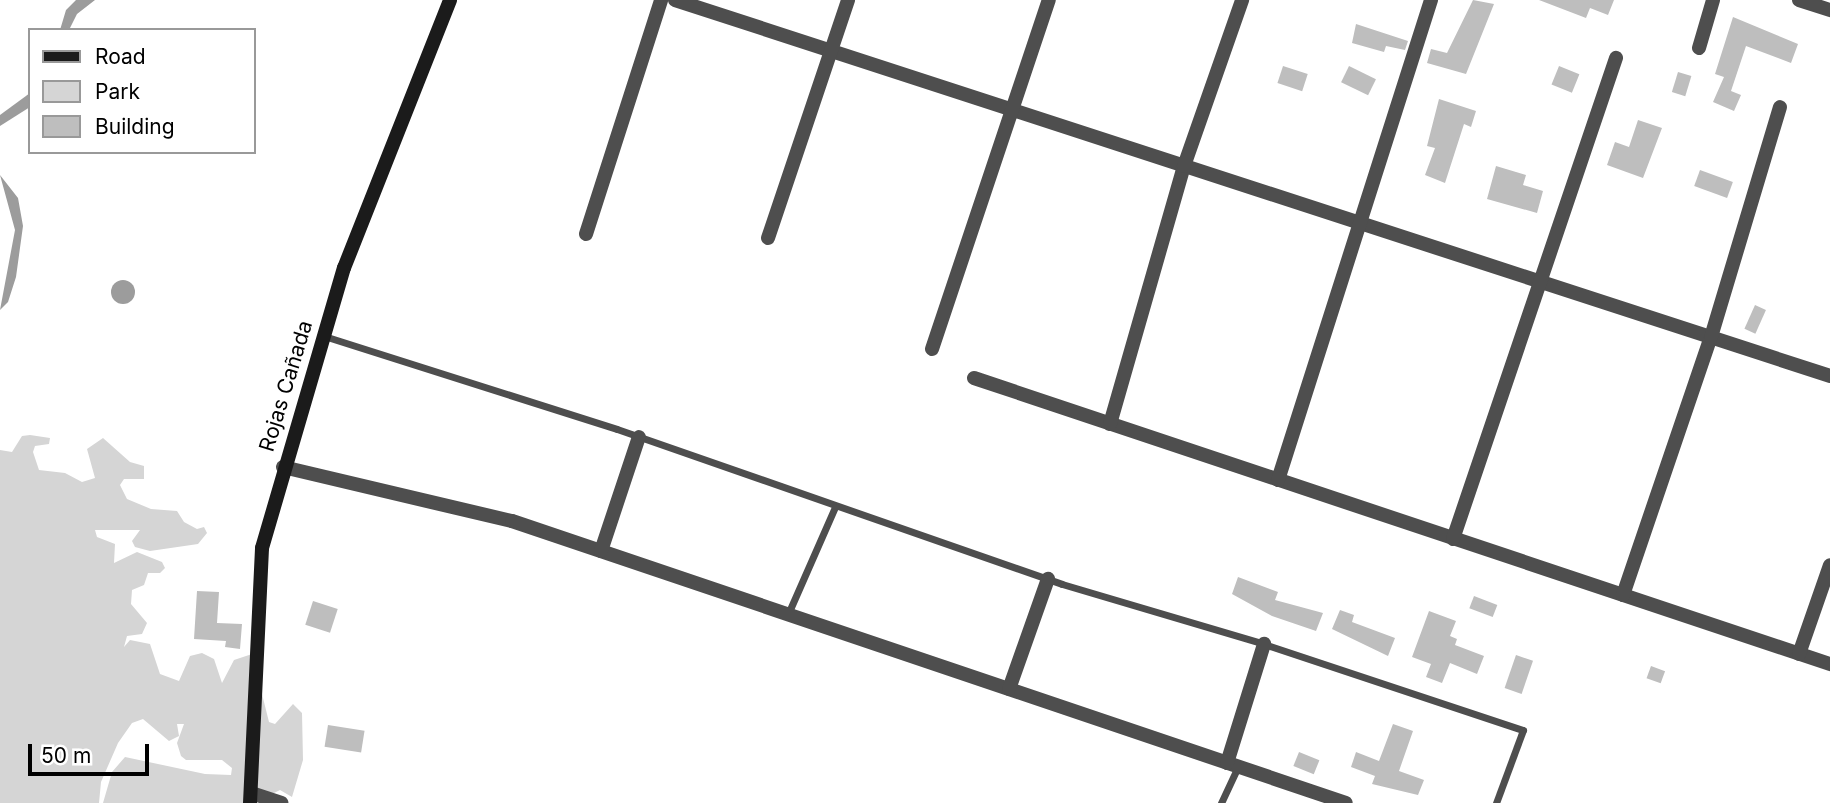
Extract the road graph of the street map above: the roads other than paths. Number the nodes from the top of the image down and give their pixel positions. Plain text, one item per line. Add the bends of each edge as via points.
1 (450, 0) edge
2 (661, 0) edge
3 (675, 0) edge
4 (848, 0) edge
5 (1049, 0) edge
6 (1242, 0) edge
7 (1432, 0) edge
8 (1713, 0) edge
9 (1799, 0) edge
10 (1830, 10) edge
11 (1699, 48) dead end
12 (829, 50) junction
13 (1616, 58) dead end
14 (1780, 107) dead end
15 (1012, 110) junction
16 (1184, 166) junction
17 (1361, 223) junction
18 (586, 234) dead end
19 (768, 238) dead end
20 (1543, 283) junction
21 (323, 336) junction
22 (1711, 337) junction
23 (932, 349) dead end
24 (1830, 376) edge
25 (974, 378) dead end
26 (1111, 424) junction
27 (639, 437) junction
28 (282, 467) junction
29 (1278, 480) junction
30 (835, 507) junction
31 (1453, 538) junction
32 (601, 551) junction
33 (1830, 565) edge
34 (1048, 579) junction
35 (1623, 595) junction
36 (788, 614) junction
37 (1264, 644) junction
38 (1799, 654) junction
39 (1830, 664) edge
40 (1009, 689) junction
41 (1233, 765) junction
42 (250, 798) edge
43 (281, 803) edge
44 (1221, 803) edge
45 (1346, 803) edge
46 (1496, 803) edge

1 - 21 main road, Rojas Cañada via 344,268
2 - 18 street
3 - 12 street
4 - 12 street
5 - 15 street
6 - 16 street
7 - 17 street
8 - 11 street
9 - 10 street
12 - 15 street
12 - 19 street
13 - 20 street
14 - 22 street
15 - 16 street
15 - 23 street
16 - 17 street
16 - 26 street
17 - 20 street
17 - 29 street
20 - 22 street
20 - 31 street
21 - 27 lane
21 - 28 main road, Rojas Cañada
22 - 24 street
22 - 35 street
25 - 26 street
26 - 29 street
27 - 30 lane
27 - 32 street
28 - 32 street via 512,521
28 - 42 main road, Rojas Cañada via 262,548 258,588
29 - 31 street
30 - 34 lane
30 - 36 lane
31 - 35 street
32 - 36 street
33 - 38 street
34 - 37 lane
34 - 40 street
35 - 38 street
36 - 40 street
37 - 41 street
37 - 46 lane via 1523,730
38 - 39 street
40 - 41 street
41 - 44 lane
41 - 45 street
42 - 43 street

